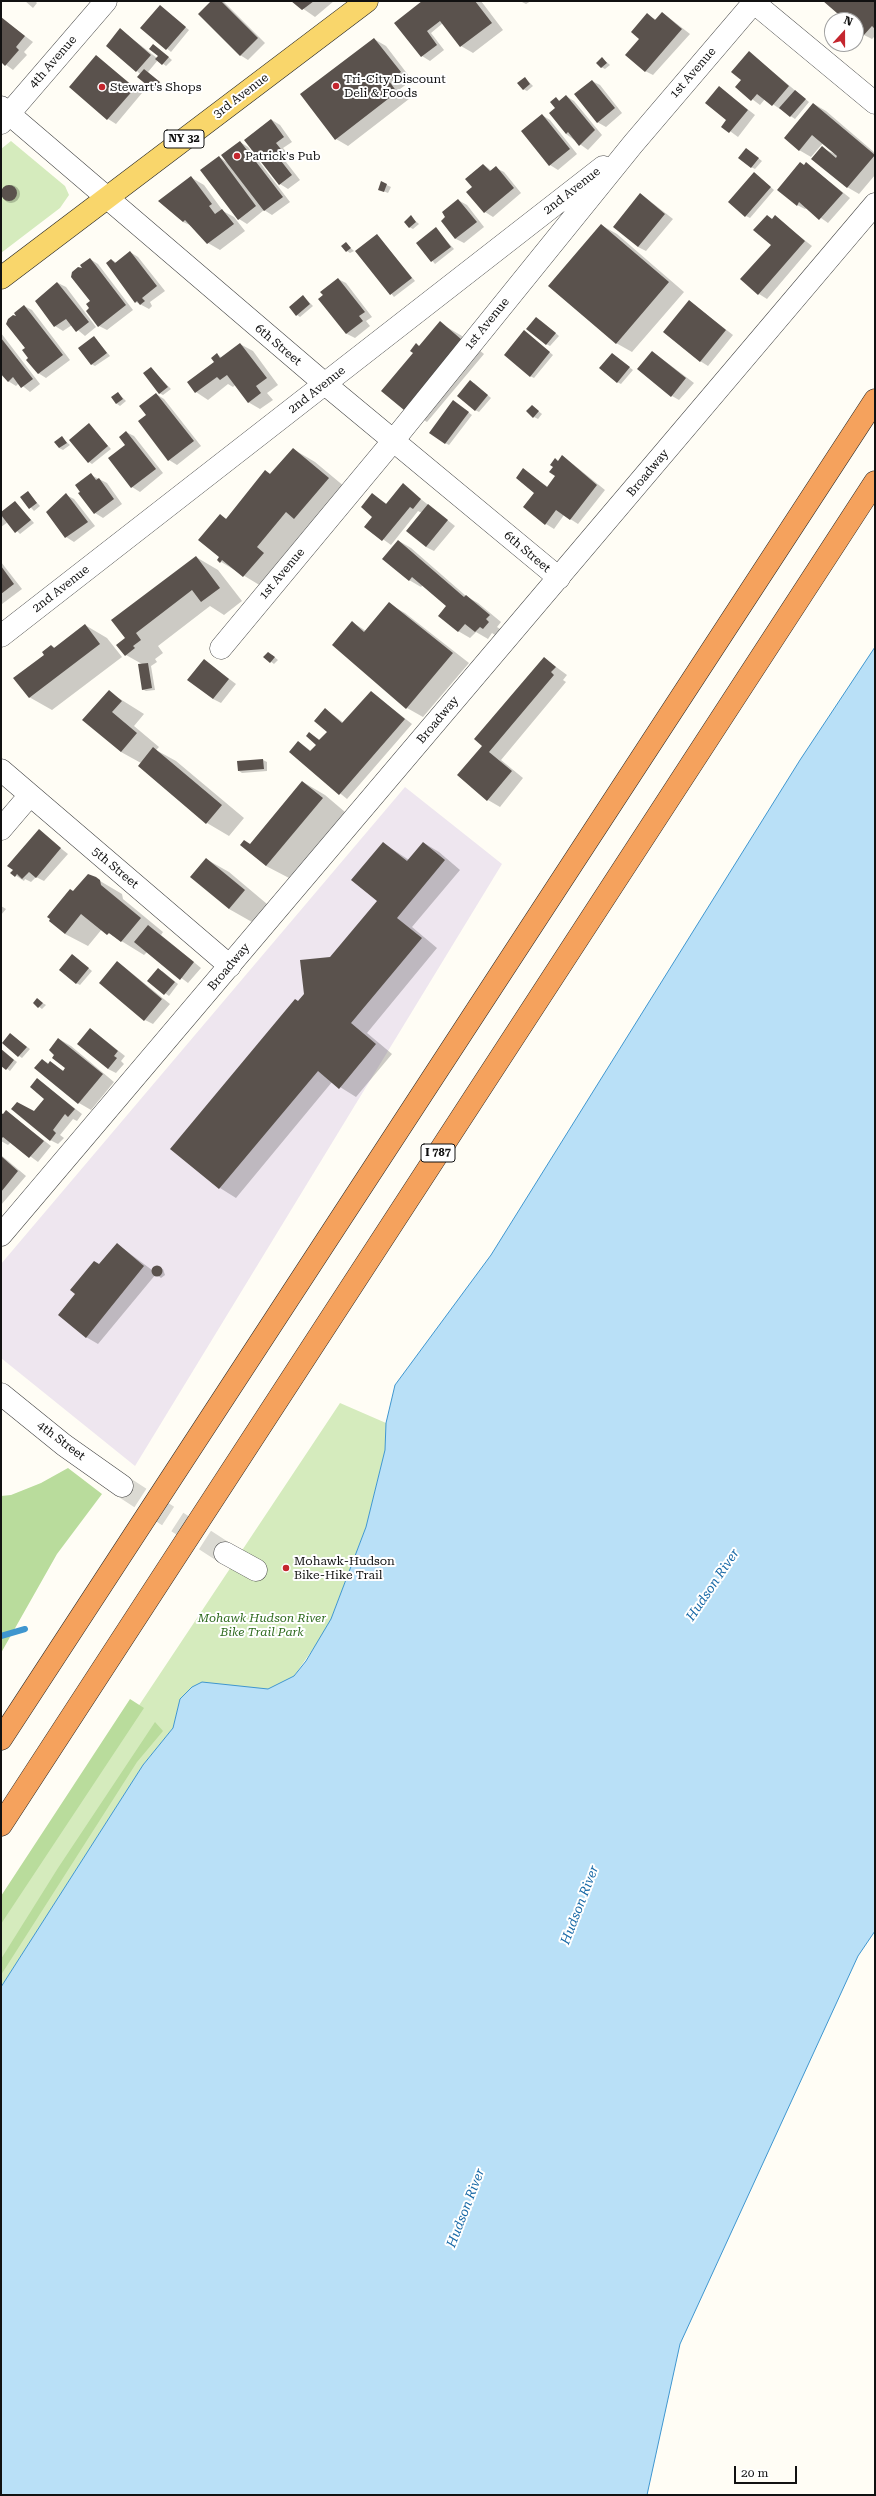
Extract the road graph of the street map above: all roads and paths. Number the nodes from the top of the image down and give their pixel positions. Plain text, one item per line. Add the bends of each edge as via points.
1 (106, 1) edge
2 (367, 1) edge
3 (753, 2) edge
4 (875, 103) edge
5 (4, 114) edge
6 (633, 144) junction
7 (106, 197) junction
8 (875, 204) edge
9 (1, 278) edge
10 (325, 384) junction
11 (875, 400) edge
12 (393, 440) junction
13 (875, 482) edge
14 (559, 578) junction
15 (1, 636) edge
16 (221, 648) dead end
17 (1, 770) edge
18 (30, 795) junction
19 (1, 829) edge
20 (230, 966) junction
21 (1, 1235) edge
22 (1, 1394) edge
23 (122, 1486) tunnel mouth
24 (225, 1553) tunnel mouth
25 (256, 1570) dead end
26 (1, 1739) edge
27 (1, 1825) edge

1 - 5 street, 4th Avenue
2 - 7 main road, 3rd Avenue / NY 32
3 - 4 street
3 - 6 street, 1st Avenue
5 - 7 street, 6th Street
6 - 10 street, 2nd Avenue
6 - 12 street, 1st Avenue
7 - 9 main road, 3rd Avenue / NY 32
7 - 10 street, 6th Street
8 - 14 street, Broadway
10 - 12 street, 6th Street
10 - 15 street, 2nd Avenue
11 - 26 highway
12 - 14 street, 6th Street
12 - 16 street, 1st Avenue
13 - 27 highway, I 787
14 - 20 street, Broadway
17 - 18 street, 5th Street
18 - 19 street
18 - 20 street, 5th Street
20 - 21 street, Broadway
22 - 23 street, 4th Street via 64,1445
24 - 25 street

